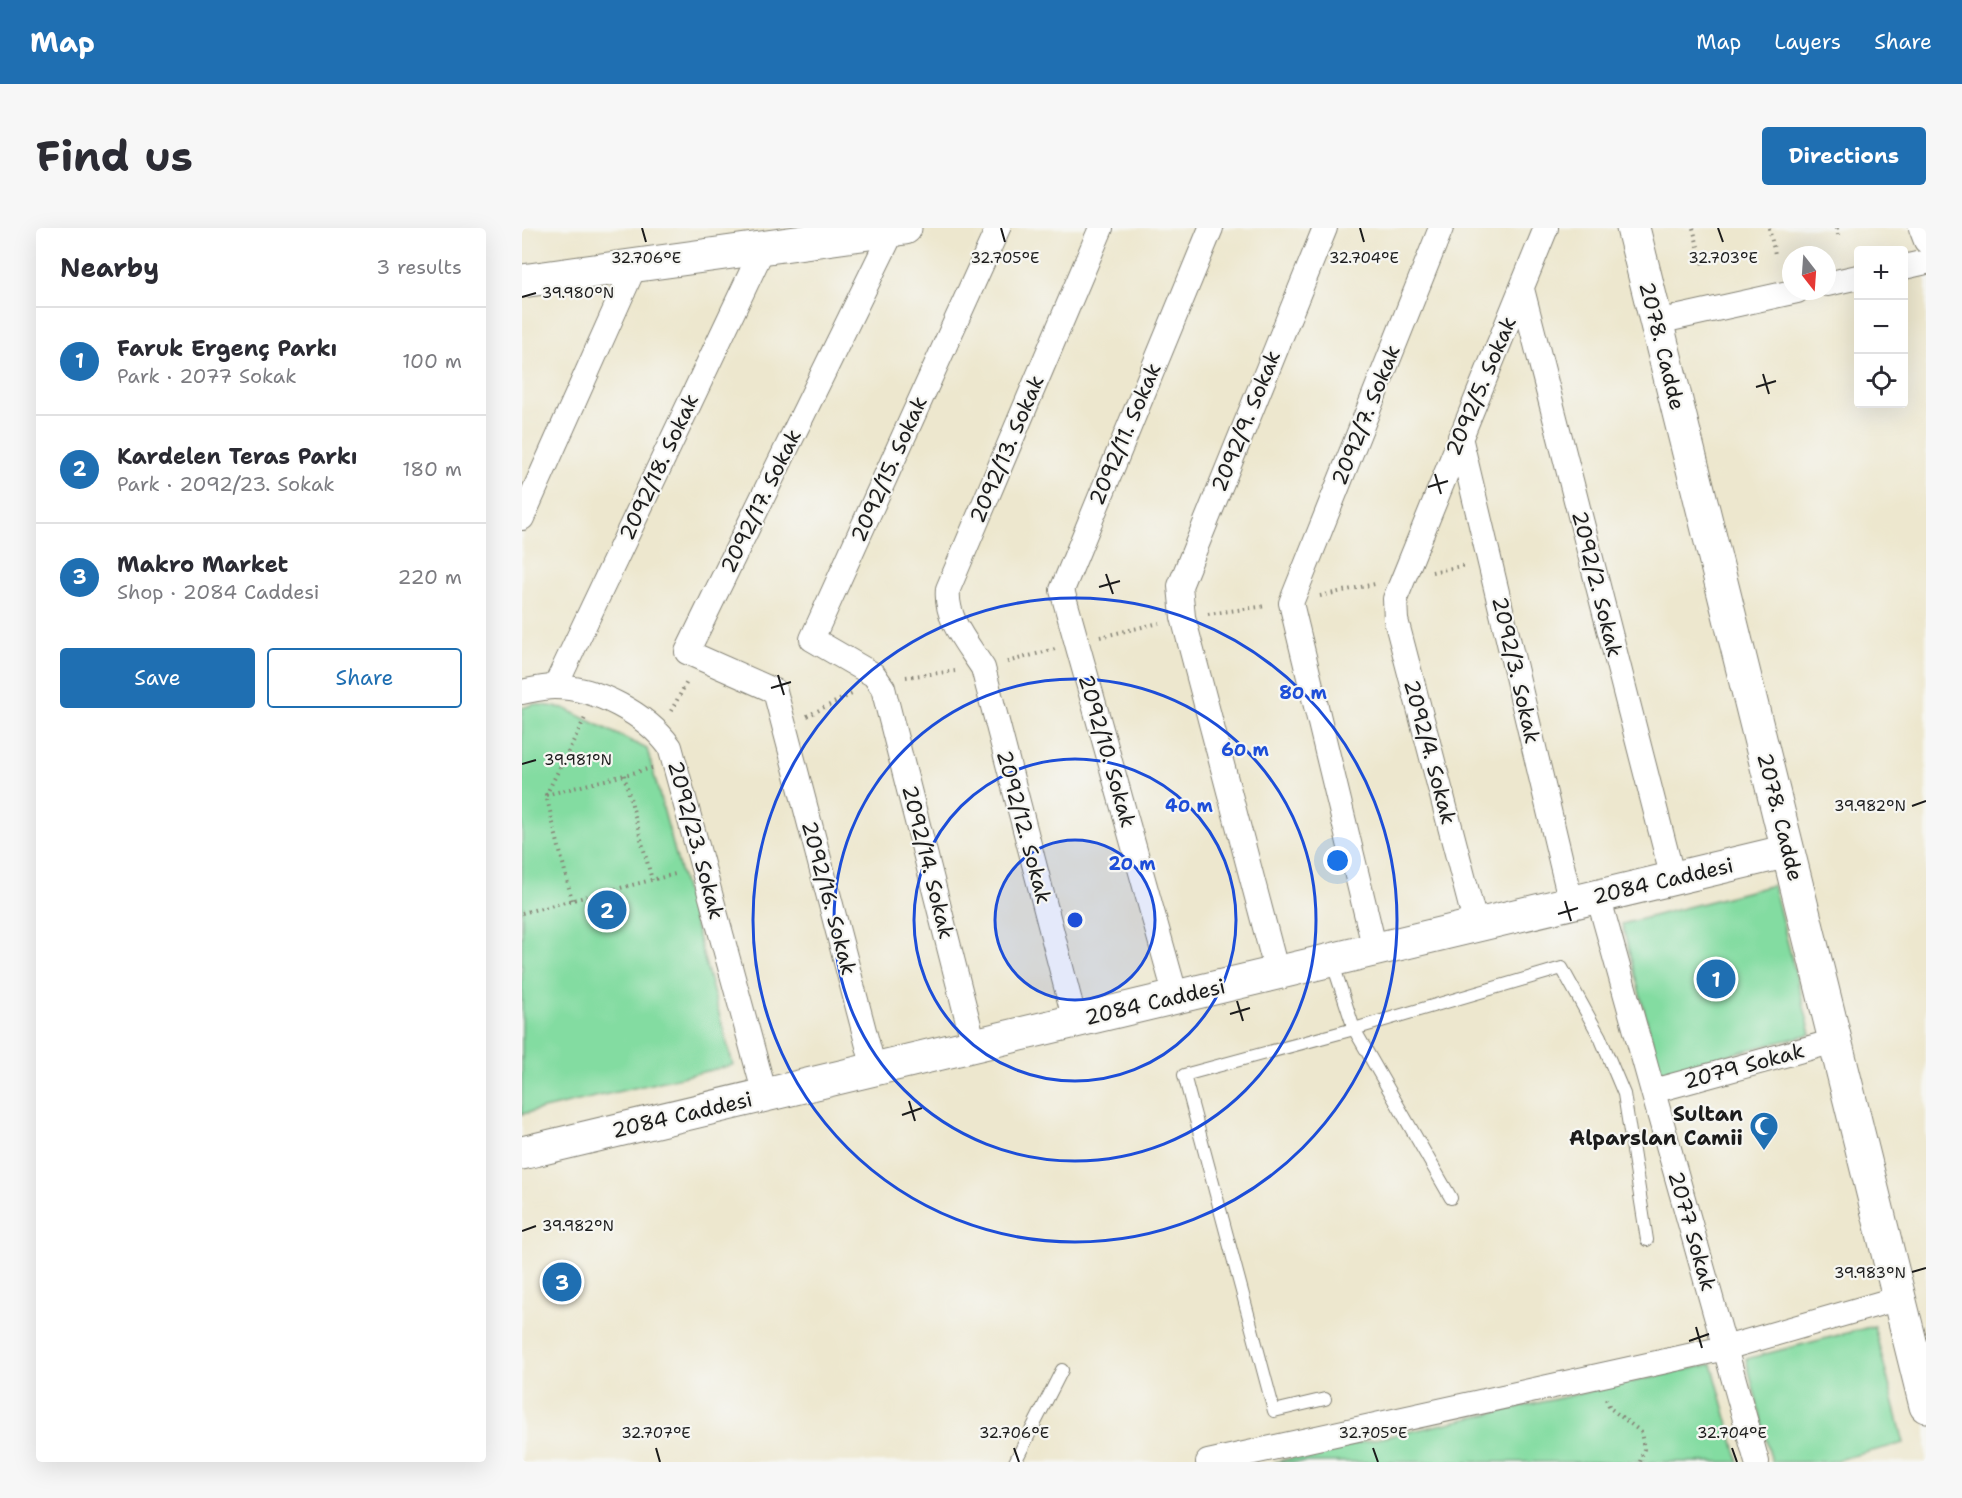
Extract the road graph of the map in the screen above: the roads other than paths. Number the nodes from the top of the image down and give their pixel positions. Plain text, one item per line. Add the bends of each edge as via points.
1 (998, 228) edge
2 (1101, 228) edge
3 (1211, 228) edge
4 (1325, 228) edge
5 (1441, 228) edge
6 (1546, 228) edge
7 (1633, 228) edge
8 (1921, 228) edge
9 (899, 229) edge
10 (1926, 241) edge
11 (763, 248) junction
12 (1926, 262) edge
13 (635, 266) junction
14 (1908, 266) edge
15 (1854, 278) edge
16 (522, 281) edge
17 (1836, 282) edge
18 (1522, 289) junction
19 (1782, 294) edge
20 (1657, 322) junction
21 (1460, 437) junction
22 (522, 518) edge
23 (1402, 578) joint
24 (1077, 643) joint
25 (982, 668) joint
26 (880, 680) joint
27 (555, 687) junction
28 (522, 692) edge
29 (784, 727) joint
30 (1788, 851) junction
31 (1673, 879) junction
32 (1585, 900) junction
33 (1476, 926) junction
34 (1375, 950) junction
35 (1332, 960) junction
36 (1277, 973) junction
37 (1176, 997) junction
38 (1076, 1021) junction
39 (1354, 1029) junction
40 (1835, 1041) junction
41 (974, 1045) junction
42 (874, 1069) junction
43 (1653, 1091) junction
44 (765, 1095) junction
45 (522, 1153) edge
46 (1451, 1198) dead end
47 (1647, 1240) dead end
48 (1899, 1298) junction
49 (1725, 1348) junction
50 (1062, 1370) dead end
51 (1325, 1399) dead end
52 (1926, 1406) edge
53 (1015, 1462) edge
54 (1208, 1462) edge
55 (1757, 1462) edge

1 - 26 street, 2092/15. Sokak via 812,639
2 - 25 street, 2092/13. Sokak via 948,589 951,617
3 - 24 street, 2092/11. Sokak via 1063,585
4 - 36 street, 2092/9. Sokak via 1182,579 1180,599
5 - 34 street, 2092/7. Sokak via 1291,603
6 - 18 street, 2092/5. Sokak
7 - 20 street, 2078. Cadde
8 - 10 street
9 - 11 street
9 - 29 street, 2092/17. Sokak via 687,652 775,691
11 - 13 street
11 - 27 street, 2092/18. Sokak
12 - 14 street
13 - 16 street
13 - 22 street
15 - 17 street
18 - 21 street, 2092/5. Sokak
18 - 31 street, 2092/2. Sokak
19 - 20 street
20 - 30 street, 2078. Cadde
21 - 23 street, 2092/5. Sokak
21 - 32 street, 2092/3. Sokak via 1490,561
23 - 33 street, 2092/4. Sokak via 1395,599 1396,620
24 - 37 street, 2092/10. Sokak
25 - 38 street, 2092/12. Sokak
26 - 41 street, 2092/14. Sokak
27 - 28 street, 2092/23. Sokak
27 - 44 street, 2092/23. Sokak via 596,696 631,710 659,732 676,762
29 - 42 street, 2092/16. Sokak
30 - 31 street, 2084 Caddesi
30 - 40 street, 2078. Cadde
31 - 32 street, 2084 Caddesi
32 - 33 street, 2084 Caddesi
32 - 43 street, 2077 Sokak
33 - 34 street, 2084 Caddesi
34 - 35 street, 2084 Caddesi
35 - 36 street, 2084 Caddesi
35 - 39 lane
36 - 37 street, 2084 Caddesi
37 - 38 street, 2084 Caddesi
38 - 41 street, 2084 Caddesi
39 - 46 lane
39 - 47 lane via 1562,968 1600,1037 1624,1094
39 - 51 lane via 1184,1075 1274,1411
40 - 43 street, 2079 Sokak
40 - 48 street, 2078. Cadde
41 - 42 street, 2084 Caddesi
42 - 44 street, 2084 Caddesi
43 - 49 street, 2077 Sokak
44 - 45 street, 2084 Caddesi
48 - 49 street
48 - 52 street, 2078. Cadde
49 - 54 street
49 - 55 street, 2077 Sokak
50 - 53 lane

